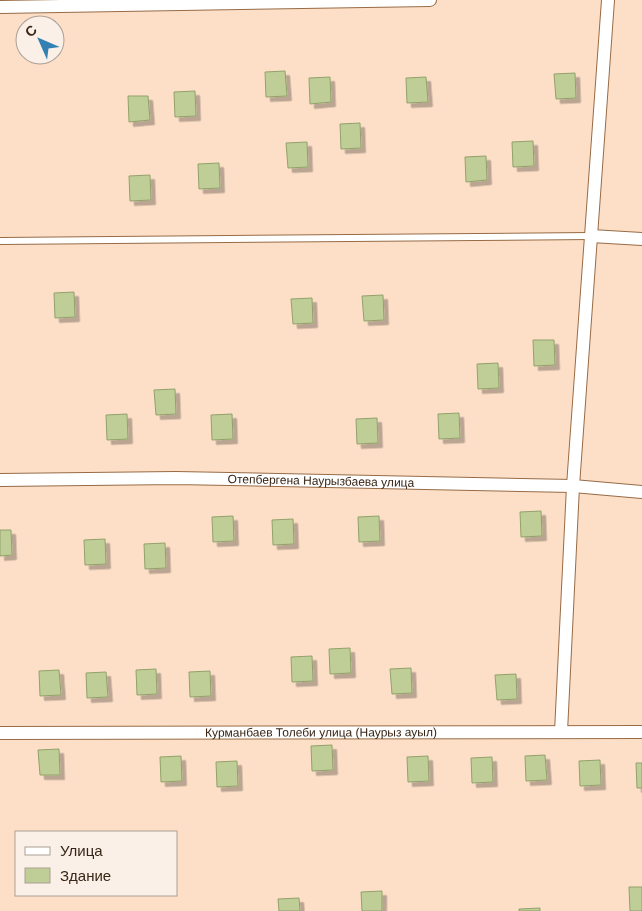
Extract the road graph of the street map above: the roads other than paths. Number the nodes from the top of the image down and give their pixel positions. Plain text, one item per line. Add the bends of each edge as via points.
1 (430, 0) edge
2 (608, 0) edge
3 (0, 7) edge
4 (591, 236) junction
5 (642, 238) edge
6 (0, 241) edge
7 (0, 480) edge
8 (573, 486) junction
9 (642, 492) edge
10 (561, 732) junction
11 (642, 732) edge
12 (0, 733) edge

1 - 3 street
2 - 4 street
4 - 5 street
4 - 6 lane
4 - 8 street
7 - 8 street, Отепбергена Наурызбаева улица via 176,478
8 - 9 street, Отепбергена Наурызбаева улица
8 - 10 street
10 - 11 street, Курманбаев Толеби улица (Наурыз ауыл)
10 - 12 street, Курманбаев Толеби улица (Наурыз ауыл)

